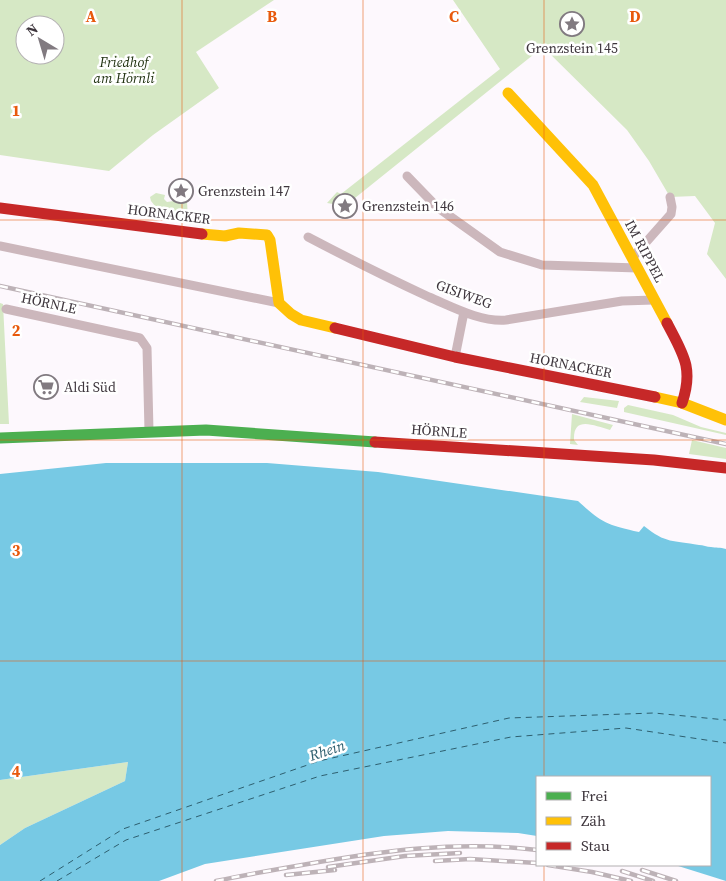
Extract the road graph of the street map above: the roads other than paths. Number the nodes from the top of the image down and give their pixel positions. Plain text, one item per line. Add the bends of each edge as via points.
1 (508, 94) dead end
2 (407, 176) dead end
3 (670, 197) dead end
4 (0, 208) edge
5 (308, 237) dead end
6 (0, 246) edge
7 (636, 263) junction
8 (654, 300) junction
9 (279, 303) junction
10 (6, 309) dead end
11 (464, 312) junction
12 (455, 357) junction
13 (682, 403) junction
14 (725, 419) edge
15 (150, 431) junction
16 (0, 438) edge
17 (726, 468) edge

1 - 7 street, IM RIPPEL via 593,185
2 - 7 street via 438,207 500,252 542,266
3 - 7 street via 671,214
4 - 9 street, HORNACKER via 179,232 267,235
5 - 11 street, GISIWEG
6 - 9 street, HORNACKER
7 - 8 street, IM RIPPEL
8 - 11 street, GISIWEG via 622,301 499,320
8 - 13 street, IM RIPPEL via 688,369
9 - 12 street, HORNACKER via 295,318 307,323
10 - 15 street, HÖRNLE via 140,338 147,348
11 - 12 street
12 - 13 street, HORNACKER
13 - 14 street
15 - 16 street, HÖRNLE
15 - 17 street, HÖRNLE via 206,430 305,436 623,457

